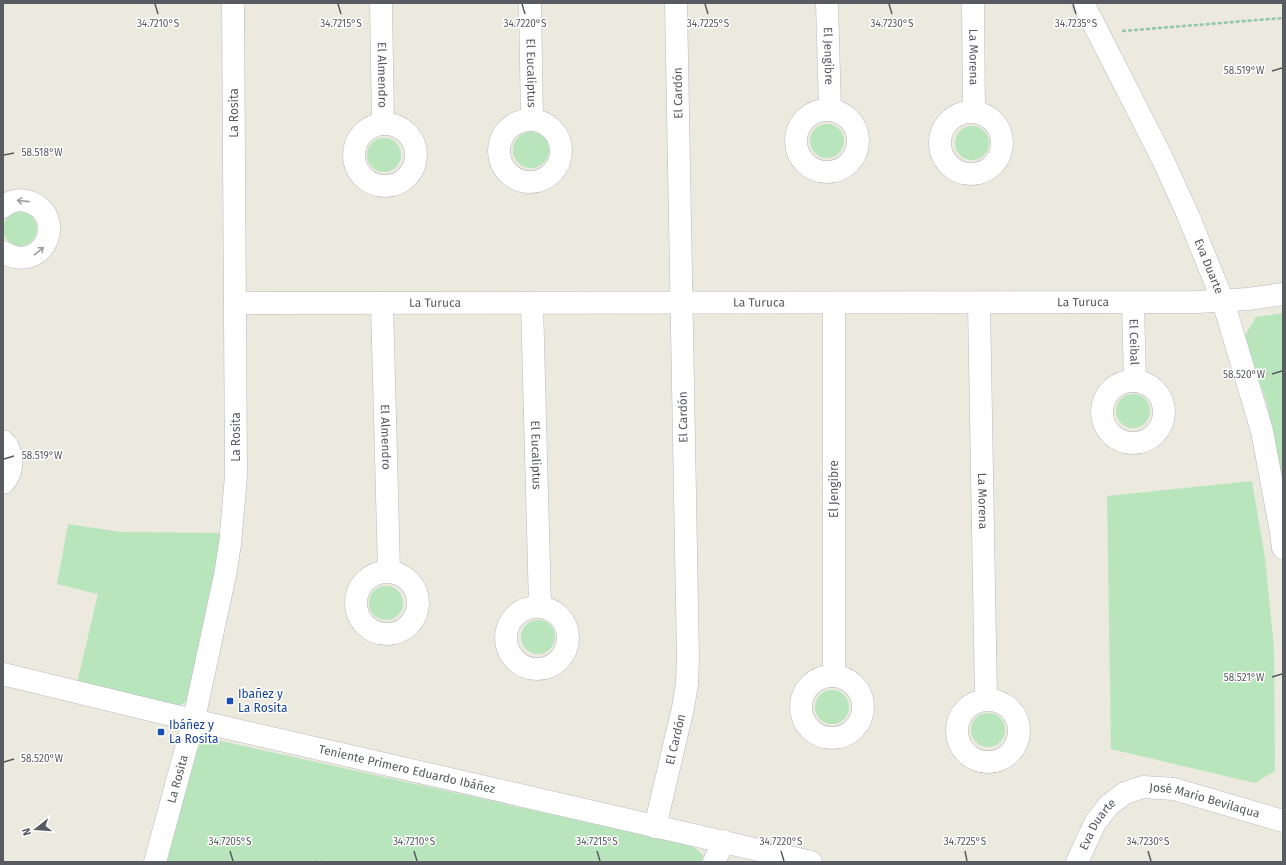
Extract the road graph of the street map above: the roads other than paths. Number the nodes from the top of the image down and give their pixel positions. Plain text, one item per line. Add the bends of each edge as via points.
1 (233, 3) edge
2 (381, 3) edge
3 (530, 3) edge
4 (676, 3) edge
5 (827, 3) edge
6 (973, 3) edge
7 (1083, 3) edge
8 (830, 110) dead end
9 (974, 112) dead end
10 (532, 120) dead end
11 (382, 124) dead end
12 (3, 207) edge
13 (3, 252) edge
14 (1283, 294) edge
15 (1223, 301) junction
16 (1133, 302) junction
17 (235, 303) junction
18 (382, 303) junction
19 (532, 303) junction
20 (681, 303) junction
21 (834, 303) junction
22 (979, 303) junction
23 (1135, 381) dead end
24 (3, 441) edge
25 (3, 483) edge
26 (1283, 548) edge
27 (389, 571) dead end
28 (540, 606) dead end
29 (3, 674) edge
30 (834, 676) dead end
31 (986, 699) dead end
32 (194, 720) junction
33 (1125, 793) joint
34 (1283, 821) edge
35 (656, 827) junction
36 (724, 841) junction
37 (155, 862) edge
38 (714, 862) edge
39 (811, 862) edge
40 (1077, 862) edge

1 - 17 street, La Rosita
2 - 11 street, El Almendro
3 - 10 street, El Eucaliptus
4 - 20 street, El Cardón
5 - 8 street, El Jengibre
6 - 9 street, La Morena
7 - 15 street, Eva Duarte via 1162,158
13 -> 12 street via 18,258 37,253 44,246 50,228 48,218 34,204 25,200 15,201
14 - 15 street, La Turuca
15 - 16 street, La Turuca
15 - 26 street, Eva Duarte via 1262,431
16 - 22 street, La Turuca
16 - 23 street, El Ceibal
17 - 18 street, La Turuca
17 - 32 street, La Rosita via 236,476 230,544
18 - 19 street, La Turuca
18 - 27 street, El Almendro
19 - 20 street, La Turuca
19 - 28 street, El Eucaliptus
20 - 21 street, La Turuca
20 - 35 street, El Cardón via 687,684
21 - 22 street, La Turuca
21 - 30 street, El Jengibre
22 - 31 street, La Morena
24 - 25 street via 11,456 11,470
29 - 32 street, Teniente Primero Eduardo Ibáñez
32 - 35 street, Teniente Primero Eduardo Ibáñez
32 - 37 street, La Rosita
33 - 34 street, José Mario Bevilaqua via 1143,788 1174,789
33 - 40 street, Eva Duarte via 1109,805 1095,823
35 - 36 street, Teniente Primero Eduardo Ibáñez
36 - 38 street
36 - 39 street, Teniente Primero Eduardo Ibáñez

